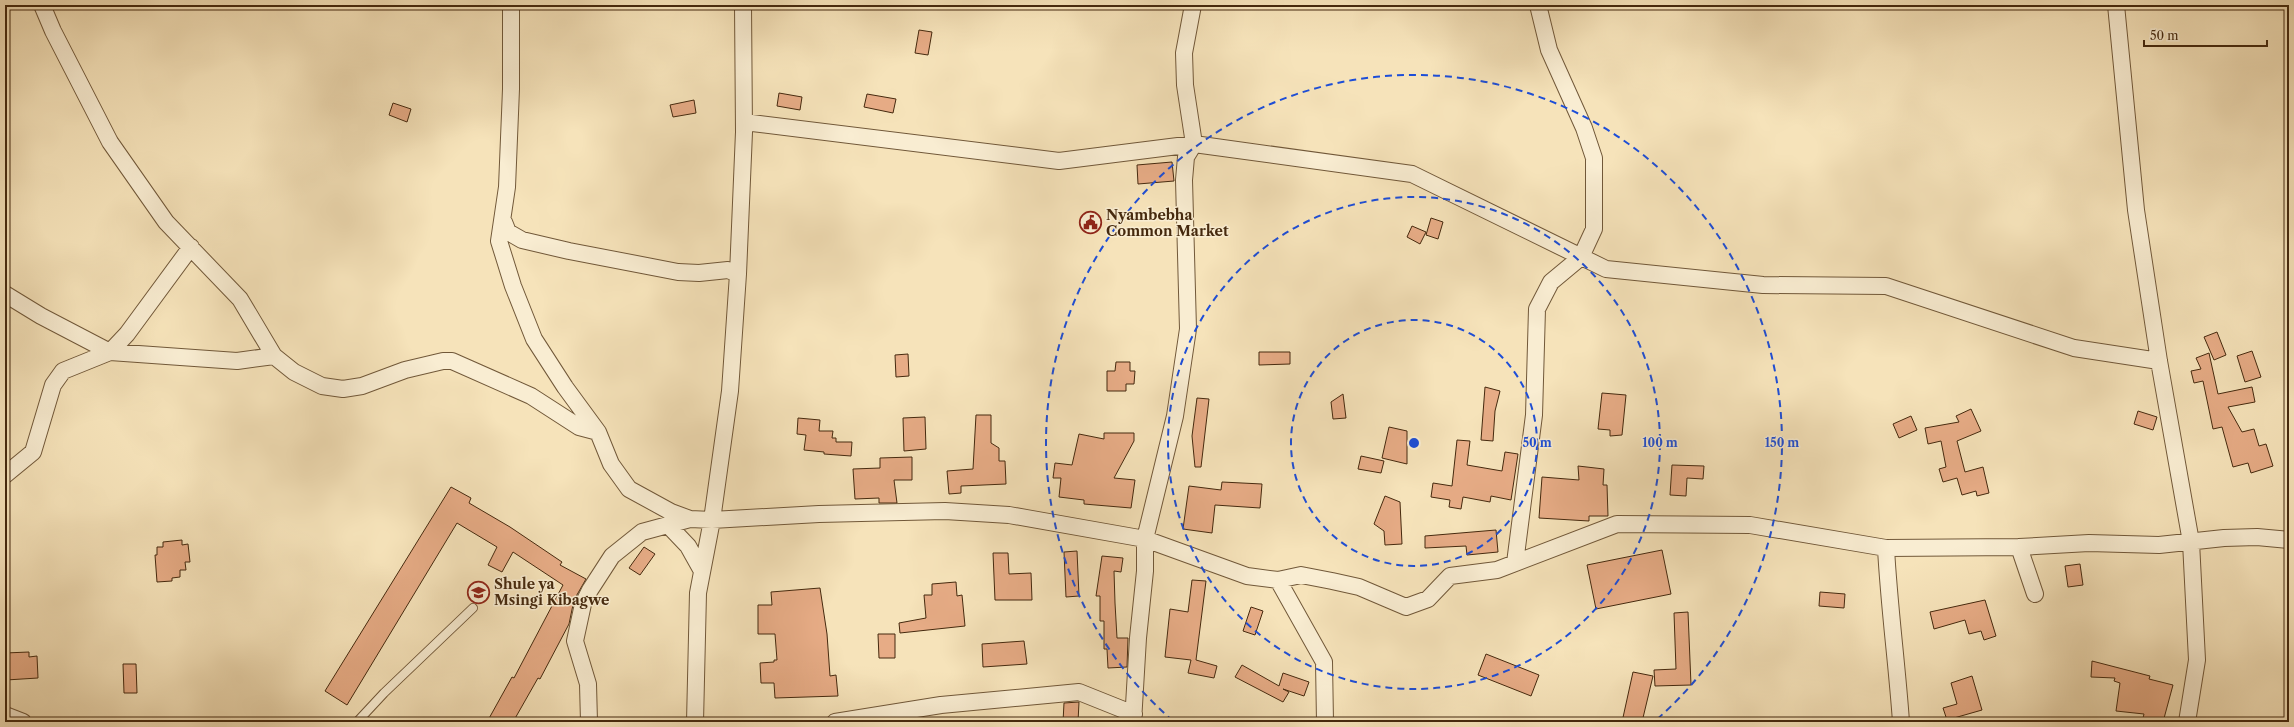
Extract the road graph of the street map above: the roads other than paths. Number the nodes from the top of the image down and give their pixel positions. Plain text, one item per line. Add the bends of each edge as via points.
1 (42, 5) edge
2 (511, 5) edge
3 (743, 5) edge
4 (1194, 5) edge
5 (1538, 5) edge
6 (2116, 5) edge
7 (744, 122) junction
8 (1194, 144) junction
9 (504, 222) junction
10 (191, 247) junction
11 (1581, 257) junction
12 (738, 274) junction
13 (5, 294) edge
14 (110, 352) junction
15 (274, 356) junction
16 (2159, 361) junction
17 (598, 432) junction
18 (5, 475) edge
19 (690, 519) junction
20 (712, 520) junction
21 (668, 525) junction
22 (1145, 539) junction
23 (2289, 540) edge
24 (2191, 542) junction
25 (2019, 547) junction
26 (1886, 548) junction
27 (1515, 563) junction
28 (702, 571) junction
29 (1278, 580) junction
30 (2036, 594) dead end
31 (473, 608) dead end
32 (5, 715) edge
33 (1134, 718) edge
34 (23, 722) edge
35 (357, 722) edge
36 (589, 722) edge
37 (696, 722) edge
38 (835, 722) edge
39 (1325, 722) edge
40 (1901, 722) edge
41 (2187, 722) edge

1 - 10 street via 110,142 163,218
2 - 9 street via 508,188
3 - 7 street
4 - 8 street via 1184,52 1185,85
5 - 11 street via 1549,50 1584,128 1594,158 1594,229
6 - 16 street via 2136,210
7 - 8 street via 1059,161
7 - 12 street
8 - 11 street via 1412,174
8 - 22 street via 1186,157 1184,180 1188,329 1175,416
9 - 12 street via 508,232 522,240 570,251 678,272 728,270
9 - 17 street via 499,242 534,339
10 - 14 street via 127,334
10 - 15 street via 240,299
11 - 16 street via 1606,269 1763,285 1886,286 2074,348
11 - 27 street via 1551,282 1536,309 1534,415
12 - 20 street via 730,391
13 - 14 street via 40,316
14 - 15 street via 237,361
14 - 18 street via 63,371 53,385 33,452
15 - 17 street via 294,372 322,386 343,389 362,386 405,370 443,360 452,361 532,396 579,427
16 - 24 street
17 - 19 street via 611,464 629,489 671,512
19 - 20 street
19 - 21 street
20 - 22 street via 819,514 952,512 1009,515
20 - 28 street
21 - 28 street via 688,546
21 - 36 street via 642,532 612,556 583,604 575,641 588,684
22 - 29 street via 1247,576
22 - 33 street
23 - 24 street via 2230,538
24 - 25 street via 2159,545
24 - 41 street via 2197,660
25 - 26 street
25 - 30 street
26 - 27 street via 1750,524 1616,524
26 - 40 street
27 - 29 street via 1497,570 1472,571 1450,576 1428,599 1406,607 1359,588 1332,581 1301,575
28 - 37 street via 698,593
29 - 39 street via 1324,662
31 - 35 lane
32 - 34 street
33 - 38 street via 1079,692 941,705

